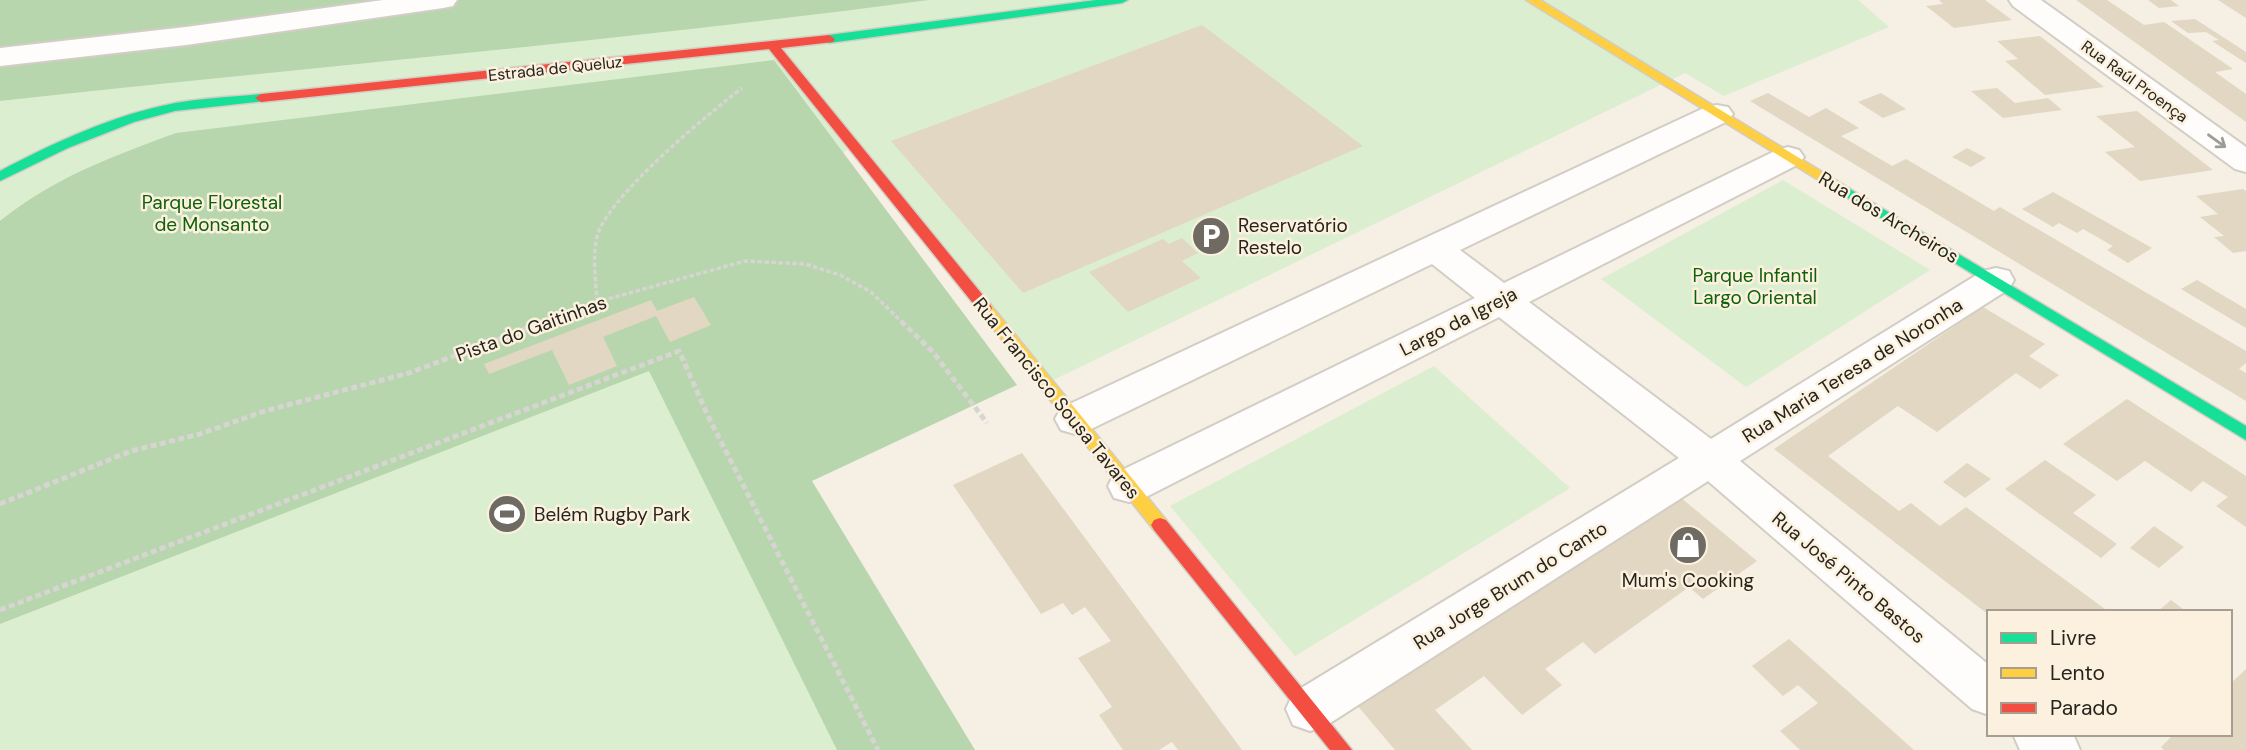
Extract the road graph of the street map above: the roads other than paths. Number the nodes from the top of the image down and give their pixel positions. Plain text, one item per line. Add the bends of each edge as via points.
1 (443, 0) edge
2 (1122, 0) edge
3 (1532, 0) edge
4 (2023, 0) edge
5 (778, 53) junction
6 (0, 57) edge
7 (1717, 114) junction
8 (1788, 157) junction
9 (2246, 162) edge
10 (0, 177) edge
11 (1434, 248) junction
12 (1996, 280) junction
13 (1501, 300) junction
14 (1075, 419) junction
15 (2246, 433) edge
16 (1709, 459) junction
17 (1129, 486) junction
18 (1987, 692) edge
19 (1310, 709) junction
20 (2039, 736) edge
21 (1342, 750) edge
22 (2055, 750) edge

1 - 6 street
2 - 5 street, Estrada de Queluz
3 - 7 street, Rua dos Archeiros
4 -> 9 street, Rua Raúl Proença
5 - 10 street, Estrada de Queluz via 176,107 47,150
5 - 14 street, Rua Francisco Sousa Tavares
7 - 8 street, Rua dos Archeiros
7 - 11 street
8 - 12 street, Rua dos Archeiros
8 - 13 street, Largo da Igreja
11 - 13 street, Rua José Pinto Bastos
11 - 14 street
12 - 15 street, Rua dos Archeiros
12 - 16 street, Rua Maria Teresa de Noronha
13 - 16 street, Rua José Pinto Bastos
13 - 17 street, Largo da Igreja
14 - 17 street, Rua Francisco Sousa Tavares
16 - 18 street, Rua José Pinto Bastos
16 - 19 street, Rua Jorge Brum do Canto
17 - 19 street, Rua Francisco Sousa Tavares
19 - 21 street, Rua Francisco Sousa Tavares
20 - 22 street

